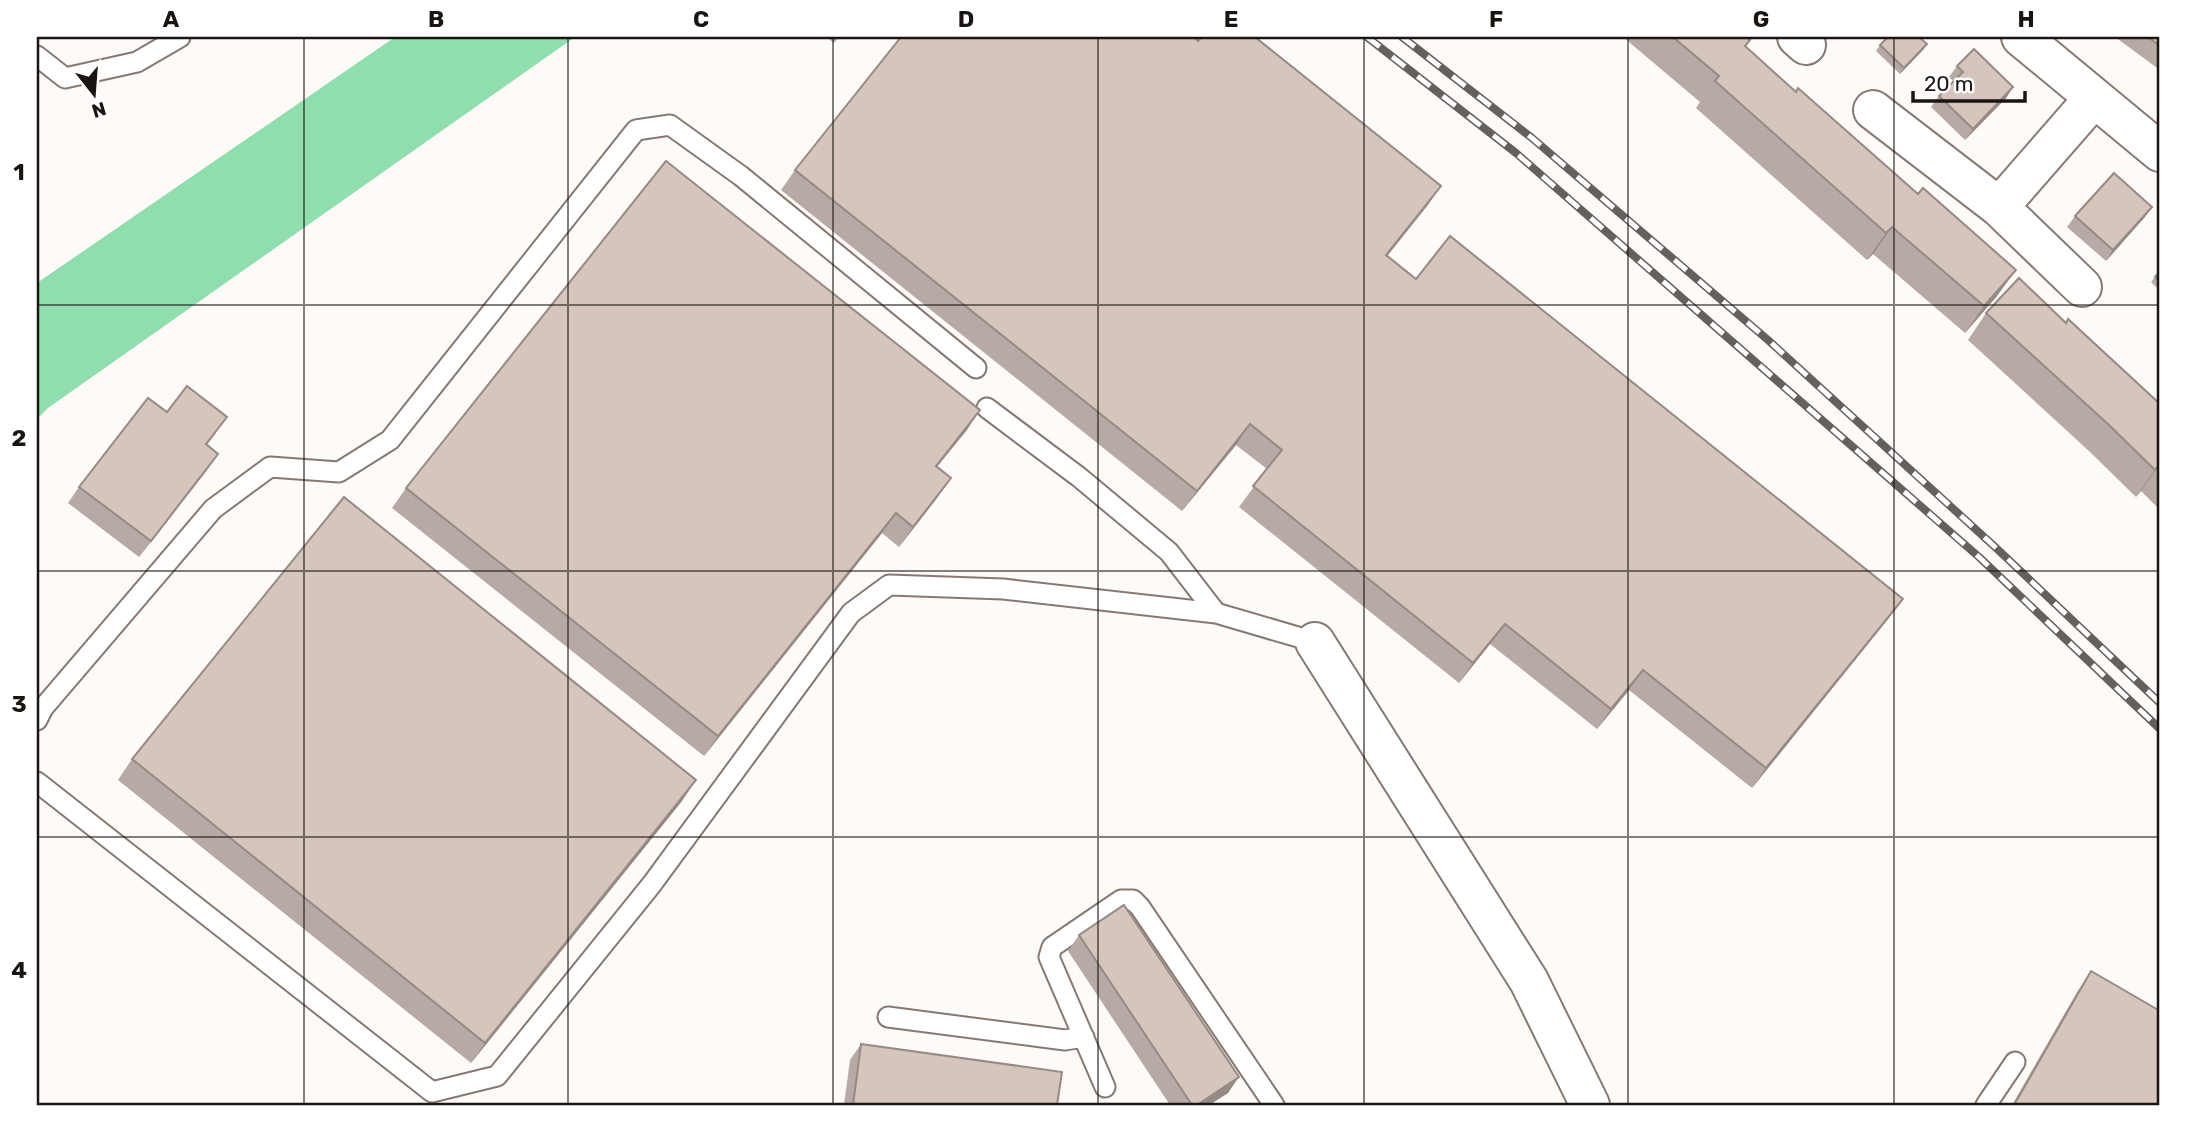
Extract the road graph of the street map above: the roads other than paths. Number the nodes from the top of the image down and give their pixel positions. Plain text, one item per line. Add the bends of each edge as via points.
1 (180, 37) edge
2 (2021, 37) edge
3 (37, 56) edge
4 (2094, 97) junction
5 (1872, 110) dead end
6 (2160, 152) edge
7 (1999, 207) junction
8 (2082, 287) dead end
9 (976, 368) dead end
10 (986, 408) dead end
11 (1216, 613) junction
12 (1315, 642) joint
13 (37, 720) edge
14 (37, 782) edge
15 (888, 1017) dead end
16 (1084, 1037) junction
17 (2014, 1062) dead end
18 (1105, 1087) dead end
19 (1274, 1105) edge
20 (1590, 1105) edge
21 (1986, 1105) edge

1 - 3 lane via 137,62 65,78
2 - 4 street
4 - 6 street
4 - 7 street
5 - 7 street
7 - 8 street
9 - 13 lane via 741,176 670,125 636,130 390,440 339,472 270,467 213,509
10 - 11 lane via 1169,552
11 - 12 lane
11 - 14 lane via 1003,589 889,585 851,614 652,884 497,1076 432,1093
12 - 20 street via 1529,981
15 - 16 lane via 1065,1040
16 - 18 lane
16 - 19 lane via 1053,969 1052,947 1121,900 1133,901
17 - 21 lane

